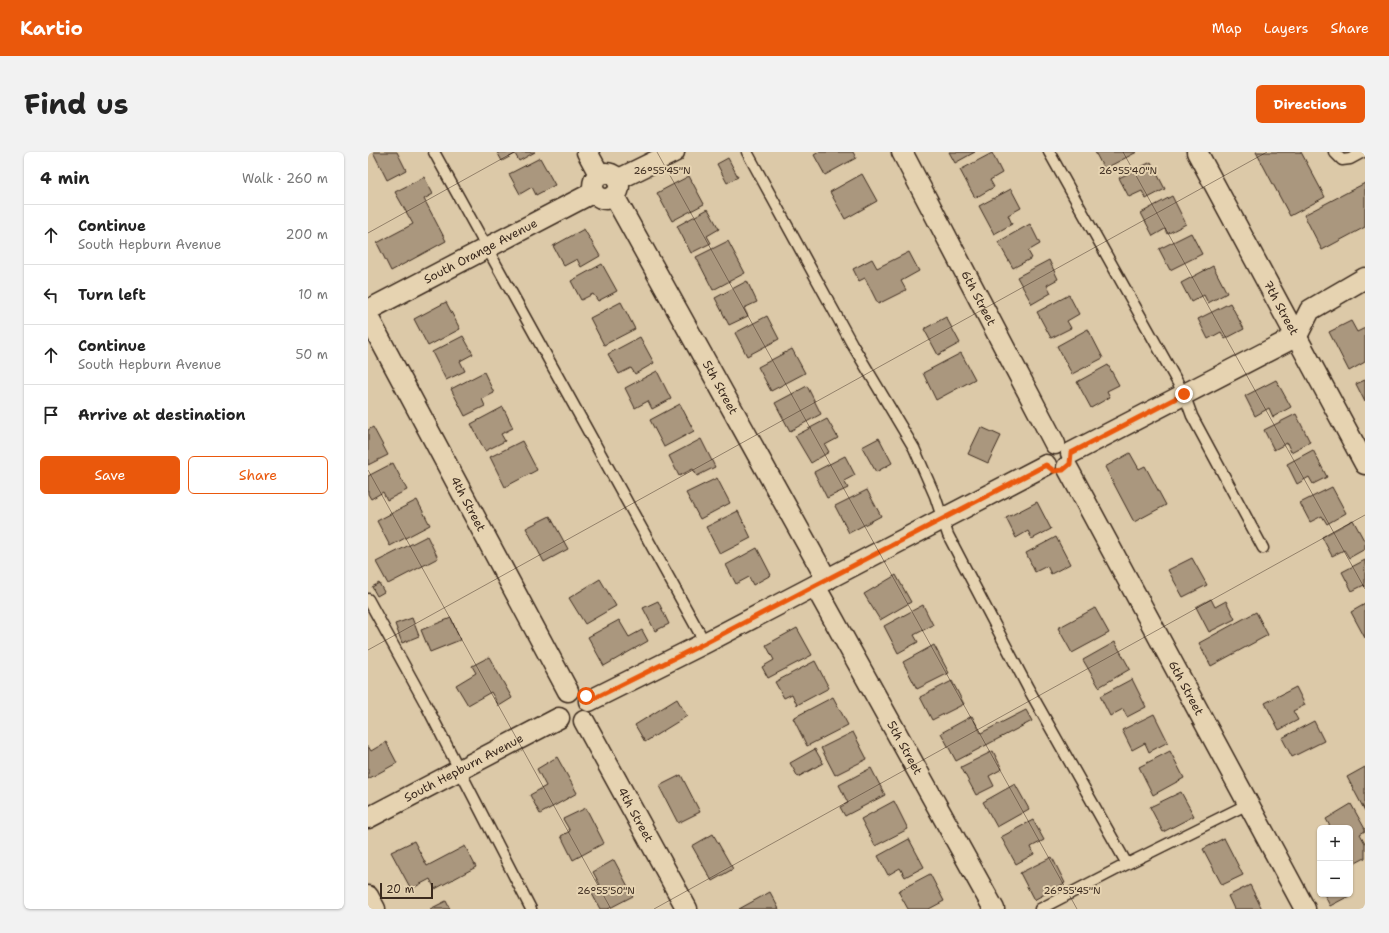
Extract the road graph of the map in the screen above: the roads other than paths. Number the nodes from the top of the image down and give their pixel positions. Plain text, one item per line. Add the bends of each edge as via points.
1 (434, 152) edge
2 (587, 152) edge
3 (674, 152) edge
4 (747, 152) edge
5 (902, 152) edge
6 (1050, 152) edge
7 (1197, 152) edge
8 (1334, 152) edge
9 (1363, 152) edge
10 (606, 186) junction
11 (486, 249) junction
12 (1365, 278) edge
13 (368, 310) edge
14 (368, 317) edge
15 (1296, 336) junction
16 (1184, 394) junction
17 (1064, 455) junction
18 (1365, 464) edge
19 (943, 519) junction
20 (1263, 548) dead end
21 (821, 583) junction
22 (368, 599) edge
23 (705, 643) junction
24 (568, 691) junction
25 (589, 701) junction
26 (560, 718) junction
27 (584, 721) junction
28 (460, 770) junction
29 (1248, 804) junction
30 (368, 818) edge
31 (1127, 864) junction
32 (368, 896) edge
33 (375, 909) edge
34 (531, 909) edge
35 (687, 909) edge
36 (994, 909) edge
37 (1040, 909) edge
38 (1305, 909) edge

1 - 11 lane
2 - 10 street, 5th Street
3 - 10 street, South Orange Avenue
4 - 19 lane via 852,344 914,448
5 - 17 street, 6th Street
6 - 16 lane
7 - 15 street, 7th Street
8 - 9 lane via 1342,160
10 - 11 street, South Orange Avenue
10 - 21 street, 5th Street
11 - 13 street, South Orange Avenue
11 - 23 lane
12 - 15 street via 1310,310
14 - 24 street, 4th Street
15 - 16 street
15 - 18 street, 7th Street
16 - 17 street
16 - 20 lane via 1192,416
17 - 19 street via 1063,470 1054,471 1046,465
17 - 29 street, 6th Street
19 - 21 street
19 - 31 lane via 948,535 1028,688
21 - 23 street
21 - 36 street, 5th Street
22 - 28 lane
23 - 25 street
24 - 25 street via 578,691
24 - 26 street via 557,703
25 - 27 street via 590,712
26 - 27 street via 568,724 579,724
26 - 28 street, South Hepburn Avenue
27 - 35 street, 4th Street
28 - 30 street, South Hepburn Avenue
28 - 34 lane
29 - 31 lane
29 - 38 street, 6th Street
31 - 37 lane
32 - 33 street

